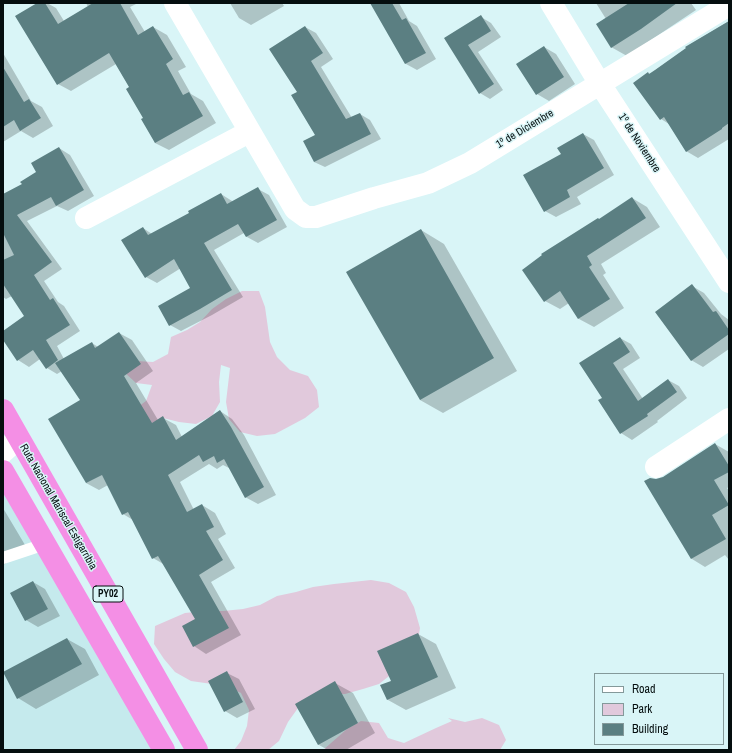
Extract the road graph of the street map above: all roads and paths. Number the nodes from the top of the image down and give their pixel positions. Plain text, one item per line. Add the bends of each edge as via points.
1 (175, 3) edge
2 (551, 3) edge
3 (729, 5) edge
4 (600, 84) junction
5 (249, 132) junction
6 (86, 218) dead end
7 (729, 282) edge
8 (3, 410) edge
9 (729, 419) edge
10 (11, 445) edge
11 (656, 467) dead end
12 (3, 471) edge
13 (46, 544) junction
14 (3, 558) edge
15 (164, 750) edge
16 (197, 750) edge

1 - 5 street
2 - 4 street, 1º de Noviembre
3 - 4 street, 1º de Diciembre
4 - 5 street, 1º de Diciembre via 470,163 428,183 316,217 306,217 295,209
4 - 7 street, 1º de Noviembre
5 - 6 street
8 - 10 highway, Ruta Nacional Mariscal Estigarribia / PY02
9 - 11 street
10 - 16 highway, Ruta Nacional Mariscal Estigarribia / PY02
12 - 13 highway, PY02
13 - 14 lane
13 - 15 highway, PY02

